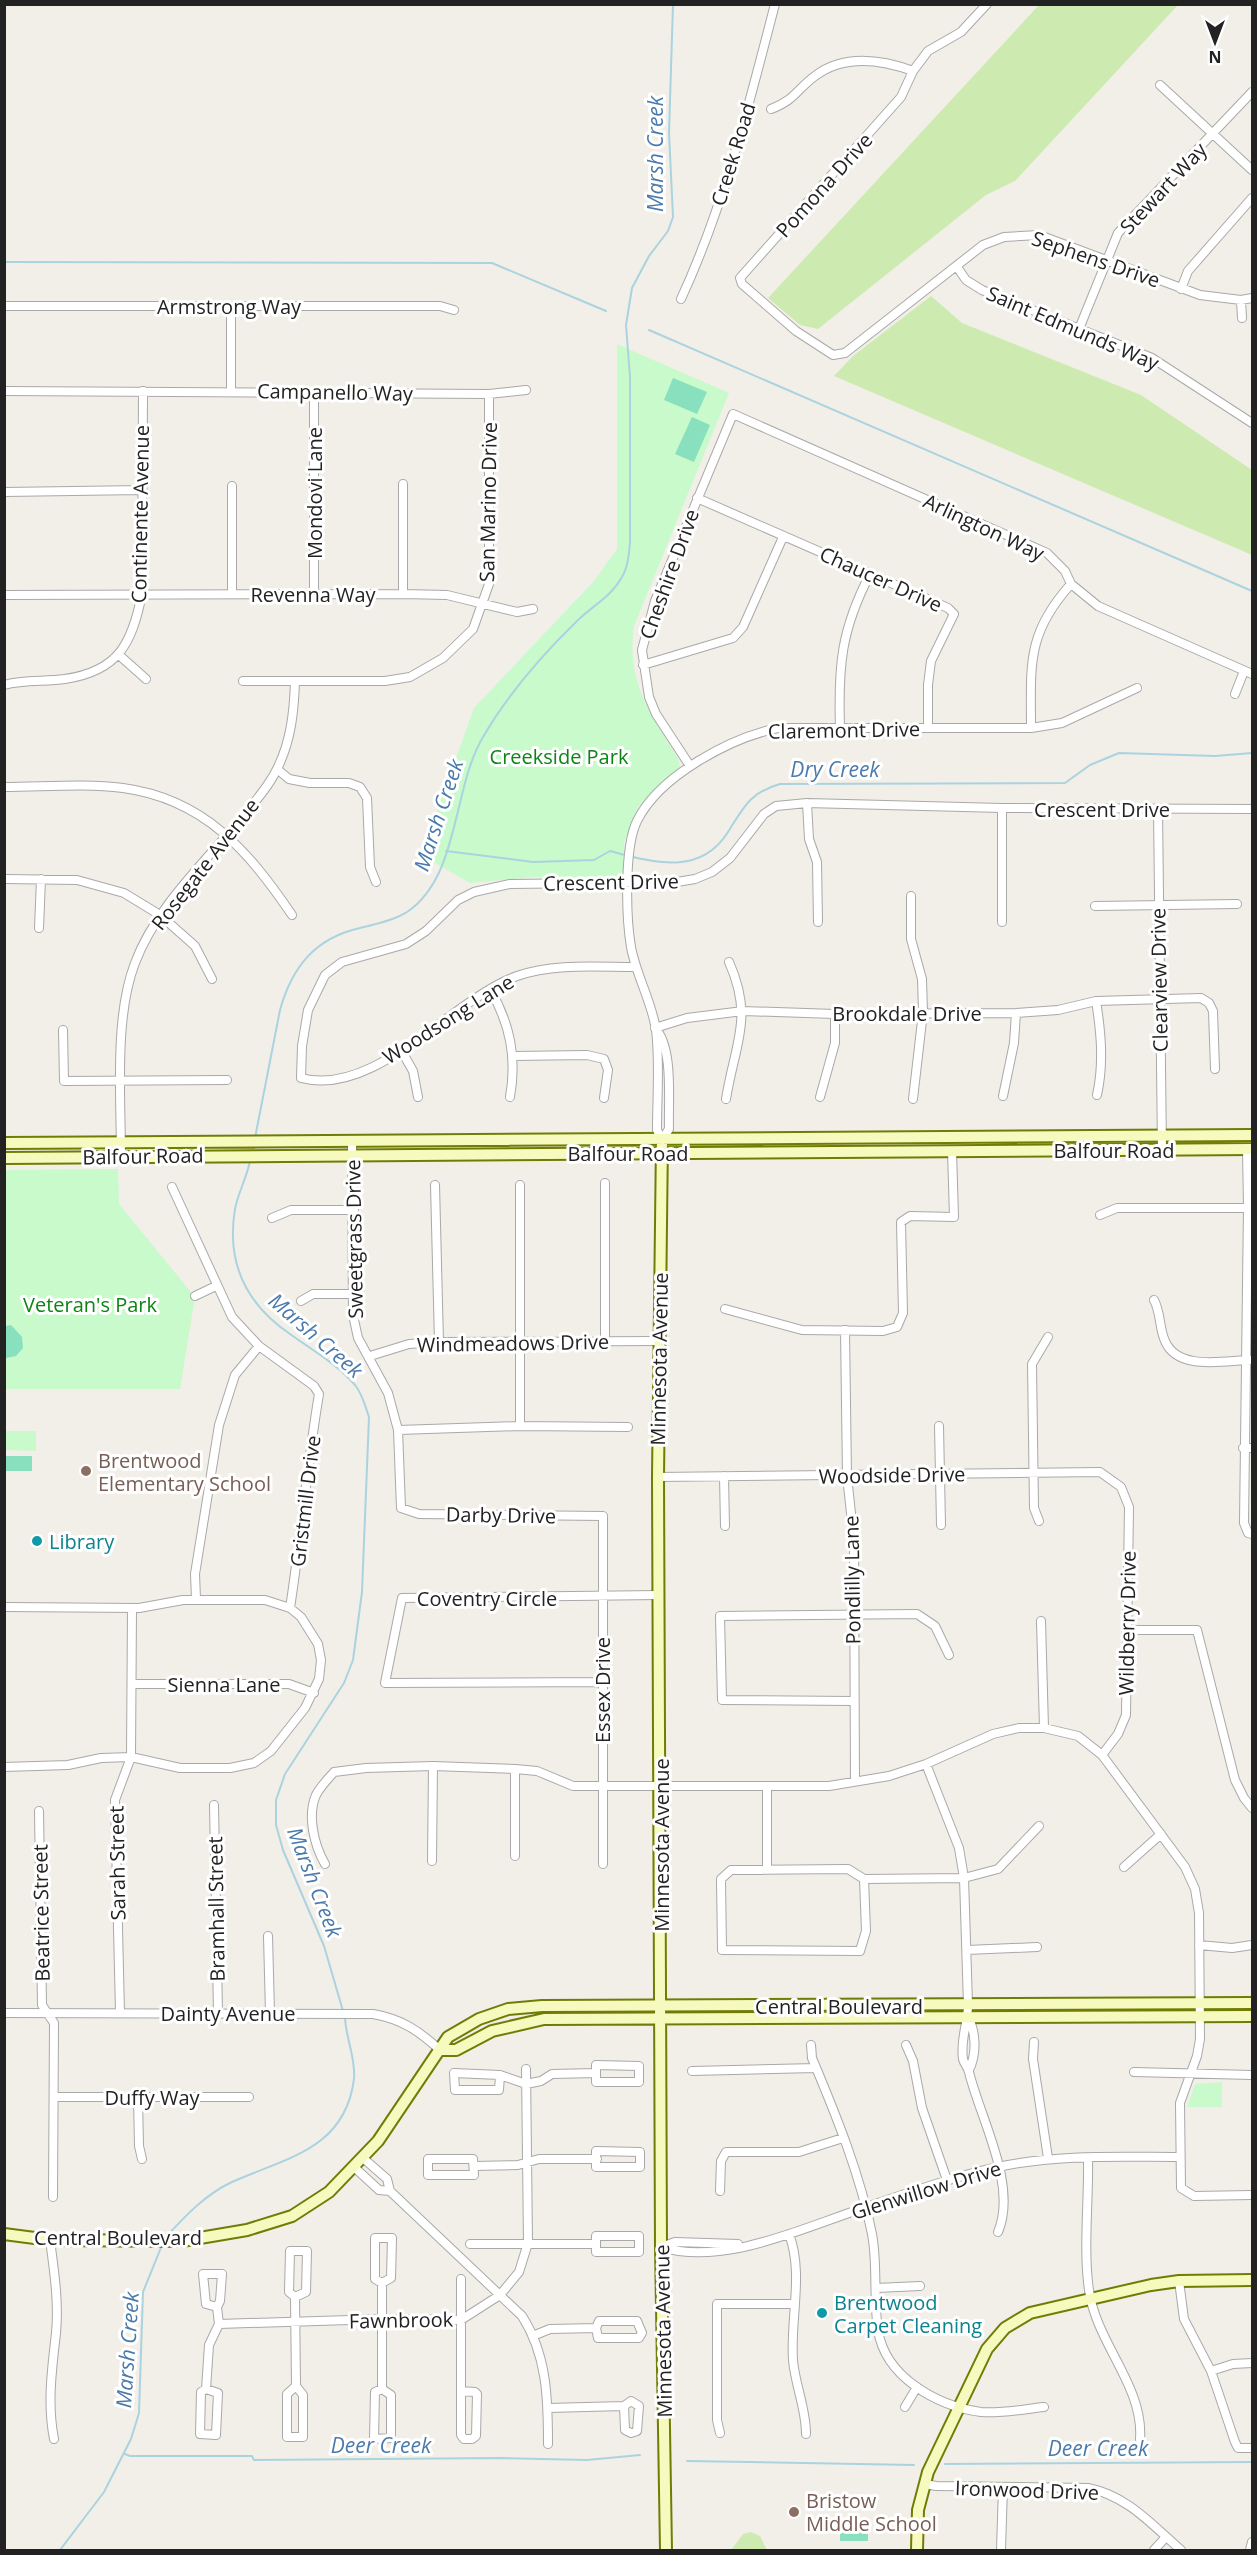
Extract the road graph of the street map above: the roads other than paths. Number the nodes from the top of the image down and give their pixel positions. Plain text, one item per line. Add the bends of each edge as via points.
1 (775, 4) edge
2 (987, 4) edge
3 (913, 70) junction
4 (1160, 85) dead end
5 (1252, 92) edge
6 (771, 109) dead end
7 (1213, 134) junction
8 (1252, 170) edge
9 (1252, 198) edge
10 (1106, 260) junction
11 (957, 267) junction
12 (1181, 288) junction
13 (1252, 298) edge
14 (681, 299) dead end
15 (1241, 300) junction
16 (4, 306) edge
17 (231, 306) junction
18 (454, 310) dead end
19 (1242, 318) dead end
20 (1079, 329) junction
21 (833, 355) joint
22 (526, 390) dead end
23 (4, 391) edge
24 (143, 391) junction
25 (231, 391) junction
26 (314, 393) junction
27 (489, 394) junction
28 (734, 414) joint
29 (1252, 423) edge
30 (403, 484) dead end
31 (232, 486) dead end
32 (142, 490) junction
33 (4, 492) edge
34 (697, 498) junction
35 (783, 537) junction
36 (870, 574) junction
37 (1071, 584) junction
38 (232, 593) junction
39 (142, 594) junction
40 (314, 594) junction
41 (403, 594) junction
42 (4, 595) edge
43 (483, 604) junction
44 (533, 609) dead end
45 (119, 655) junction
46 (643, 665) junction
47 (1244, 671) junction
48 (1252, 674) edge
49 (146, 679) dead end
50 (243, 681) dead end
51 (295, 681) junction
52 (4, 686) edge
53 (1137, 688) dead end
54 (1235, 694) dead end
55 (840, 728) junction
56 (928, 728) junction
57 (1031, 728) junction
58 (690, 766) junction
59 (277, 769) junction
60 (4, 787) edge
61 (807, 803) junction
62 (1002, 808) junction
63 (1252, 808) edge
64 (1158, 810) junction
65 (228, 834) junction
66 (4, 879) edge
67 (41, 879) junction
68 (629, 881) junction
69 (376, 882) dead end
70 (911, 896) dead end
71 (1237, 904) dead end
72 (1095, 906) dead end
73 (1158, 906) junction
74 (160, 915) junction
75 (292, 915) dead end
76 (818, 922) dead end
77 (1002, 922) dead end
78 (39, 928) dead end
79 (729, 962) dead end
80 (635, 967) junction
81 (213, 979) dead end
82 (490, 989) junction
83 (1159, 997) junction
84 (1096, 1000) junction
85 (743, 1011) junction
86 (923, 1012) junction
87 (1016, 1013) junction
88 (835, 1014) junction
89 (656, 1028) junction
90 (63, 1030) dead end
91 (401, 1050) junction
92 (513, 1056) junction
93 (1215, 1069) dead end
94 (301, 1078) joint
95 (122, 1080) junction
96 (227, 1080) dead end
97 (1097, 1095) dead end
98 (1003, 1096) dead end
99 (418, 1097) dead end
100 (510, 1097) dead end
101 (820, 1097) dead end
102 (604, 1098) dead end
103 (726, 1098) dead end
104 (913, 1098) dead end
105 (1162, 1135) junction
106 (1252, 1135) edge
107 (352, 1140) junction
108 (662, 1140) junction
109 (121, 1142) junction
110 (4, 1143) edge
111 (1250, 1149) edge
112 (1162, 1150) junction
113 (952, 1151) junction
114 (663, 1153) junction
115 (352, 1154) junction
116 (121, 1157) junction
117 (4, 1158) edge
118 (605, 1182) dead end
119 (435, 1185) dead end
120 (520, 1185) dead end
121 (172, 1186) dead end
122 (1248, 1208) junction
123 (354, 1210) junction
124 (1100, 1215) dead end
125 (272, 1218) dead end
126 (216, 1286) junction
127 (355, 1294) junction
128 (195, 1296) dead end
129 (1154, 1300) dead end
130 (301, 1301) dead end
131 (724, 1309) dead end
132 (845, 1330) junction
133 (1048, 1337) dead end
134 (605, 1341) junction
135 (658, 1341) junction
136 (439, 1342) junction
137 (521, 1343) junction
138 (259, 1346) junction
139 (370, 1356) junction
140 (1250, 1360) edge
141 (520, 1425) junction
142 (939, 1425) dead end
143 (628, 1427) dead end
144 (398, 1430) junction
145 (1243, 1448) junction
146 (1252, 1448) edge
147 (1034, 1474) junction
148 (940, 1475) junction
149 (724, 1476) junction
150 (847, 1476) junction
151 (658, 1477) junction
152 (1121, 1486) joint
153 (402, 1508) joint
154 (603, 1516) joint
155 (1039, 1521) dead end
156 (941, 1525) dead end
157 (725, 1526) dead end
158 (1252, 1534) edge
159 (659, 1595) junction
160 (603, 1598) junction
161 (196, 1599) junction
162 (4, 1607) edge
163 (132, 1608) junction
164 (290, 1608) junction
165 (854, 1615) junction
166 (1041, 1621) dead end
167 (1126, 1630) junction
168 (949, 1655) dead end
169 (601, 1682) junction
170 (132, 1684) junction
171 (314, 1693) junction
172 (853, 1701) junction
173 (1044, 1728) junction
174 (1102, 1755) junction
175 (130, 1757) junction
176 (926, 1764) junction
177 (433, 1766) junction
178 (4, 1767) edge
179 (515, 1769) junction
180 (855, 1781) junction
181 (660, 1785) junction
182 (603, 1787) junction
183 (767, 1787) junction
184 (214, 1805) dead end
185 (1252, 1808) edge
186 (39, 1810) dead end
187 (1039, 1826) dead end
188 (1161, 1834) junction
189 (515, 1856) dead end
190 (432, 1861) dead end
191 (325, 1864) dead end
192 (603, 1864) dead end
193 (1124, 1866) dead end
194 (768, 1870) junction
195 (964, 1878) junction
196 (864, 1880) junction
197 (268, 1936) dead end
198 (1199, 1945) junction
199 (1252, 1945) edge
200 (1037, 1947) dead end
201 (967, 1950) junction
202 (1200, 2003) junction
203 (1252, 2003) edge
204 (968, 2005) junction
205 (661, 2007) junction
206 (4, 2013) edge
207 (47, 2013) junction
208 (120, 2013) junction
209 (218, 2013) junction
210 (270, 2013) junction
211 (1200, 2016) junction
212 (1252, 2016) edge
213 (968, 2017) junction
214 (661, 2020) junction
215 (1034, 2042) dead end
216 (812, 2045) dead end
217 (906, 2045) dead end
218 (440, 2050) junction
219 (816, 2067) junction
220 (526, 2069) dead end
221 (692, 2071) dead end
222 (1134, 2072) dead end
223 (596, 2073) junction
224 (1190, 2074) junction
225 (500, 2075) junction
226 (1252, 2075) edge
227 (526, 2084) junction
228 (55, 2097) junction
229 (249, 2097) dead end
230 (138, 2098) junction
231 (843, 2138) junction
232 (1179, 2157) junction
233 (141, 2158) dead end
234 (363, 2158) junction
235 (597, 2158) junction
236 (1048, 2158) junction
237 (1088, 2158) junction
238 (528, 2162) junction
239 (474, 2166) junction
240 (354, 2167) junction
241 (998, 2167) junction
242 (947, 2180) junction
243 (390, 2190) junction
244 (720, 2191) dead end
245 (1252, 2195) edge
246 (52, 2197) dead end
247 (866, 2208) junction
248 (998, 2232) dead end
249 (4, 2234) edge
250 (789, 2234) junction
251 (50, 2240) junction
252 (528, 2243) junction
253 (470, 2244) dead end
254 (596, 2244) junction
255 (661, 2247) junction
256 (461, 2279) dead end
257 (1252, 2280) edge
258 (1179, 2281) junction
259 (382, 2283) junction
260 (920, 2286) dead end
261 (876, 2288) junction
262 (500, 2295) junction
263 (295, 2297) junction
264 (1090, 2298) junction
265 (794, 2304) junction
266 (217, 2307) junction
267 (382, 2319) junction
268 (461, 2320) junction
269 (295, 2323) junction
270 (219, 2324) junction
271 (596, 2328) junction
272 (535, 2335) junction
273 (1252, 2363) edge
274 (1211, 2371) junction
275 (296, 2386) junction
276 (917, 2387) junction
277 (206, 2389) junction
278 (382, 2389) junction
279 (461, 2391) junction
280 (624, 2406) dead end
281 (958, 2406) junction
282 (905, 2407) dead end
283 (1044, 2407) dead end
284 (548, 2408) junction
285 (720, 2433) dead end
286 (806, 2434) dead end
287 (54, 2439) dead end
288 (1140, 2439) dead end
289 (548, 2444) dead end
290 (1252, 2448) edge
291 (925, 2484) junction
292 (1003, 2487) junction
293 (1166, 2537) junction
294 (1252, 2542) edge
295 (666, 2550) edge
296 (917, 2550) edge
297 (1001, 2550) edge
298 (1154, 2550) edge
299 (1181, 2550) edge
300 (1250, 2550) edge

1 - 14 street, Creek Road via 747,111 702,254
2 - 3 street, Pomona Drive via 961,32 928,51
3 - 6 street via 890,62 863,60 835,65 815,76 788,103
3 - 21 street, Pomona Drive via 901,97 740,278 796,331
4 - 7 street
5 - 7 street, Stewart Way
7 - 8 street
7 - 10 street, Stewart Way via 1118,233
9 - 12 street via 1188,271
10 - 11 street, Sephens Drive via 1039,235 1023,234 983,245
10 - 12 street, Sephens Drive
10 - 20 street, Stewart Way
11 - 20 street, Saint Edmunds Way via 966,280 982,290
11 - 21 street, Sephens Drive via 845,352
12 - 15 street, Sephens Drive via 1200,295
13 - 15 street, Sephens Drive
15 - 19 street
16 - 17 street, Armstrong Way
17 - 18 street, Armstrong Way via 440,306
17 - 25 street
20 - 29 street, Saint Edmunds Way via 1152,358
22 - 27 street, Campanello Way
23 - 24 street, Campanello Way
24 - 25 street, Campanello Way
24 - 32 street, Continente Avenue
25 - 26 street, Campanello Way
26 - 27 street, Campanello Way
26 - 40 street, Mondovi Lane
27 - 43 street, San Marino Drive via 489,584
28 - 34 street, Cheshire Drive
28 - 37 street, Arlington Way via 1047,553 1065,571
30 - 41 street
31 - 38 street
32 - 33 street
32 - 39 street, Continente Avenue
34 - 35 street, Chaucer Drive
34 - 46 street, Cheshire Drive via 645,629
35 - 36 street, Chaucer Drive
35 - 46 street via 743,627 733,638
36 - 55 street via 844,639 839,677
36 - 56 street, Chaucer Drive via 954,614 931,661
37 - 47 street, Arlington Way via 1098,606
37 - 57 street via 1043,620 1035,642 1031,662
38 - 39 street, Revenna Way
38 - 40 street, Revenna Way
39 - 42 street, Revenna Way
39 - 45 street, Continente Avenue via 135,627
40 - 41 street, Revenna Way
41 - 43 street, Revenna Way via 447,595
43 - 44 street, Revenna Way via 517,612
43 - 51 street, San Marino Drive via 473,629 459,645 410,677 385,681
45 - 49 street
45 - 52 street, Continente Avenue via 94,672
46 - 58 street, Cheshire Drive via 656,714
47 - 48 street, Arlington Way
47 - 54 street
50 - 51 street, San Marino Drive
51 - 59 street, Rosegate Avenue via 294,720
53 - 57 street, Claremont Drive via 1062,723
55 - 56 street, Claremont Drive
55 - 58 street, Claremont Drive via 778,728 758,732
56 - 57 street, Claremont Drive
58 - 68 street, Claremont Drive via 666,785 637,821 629,845
59 - 65 street, Rosegate Avenue
59 - 69 street via 289,779 360,787 366,798 370,867
60 - 65 street via 131,790 171,802
61 - 62 street, Crescent Drive
61 - 68 street, Crescent Drive via 776,806 764,814 730,858 712,873 677,882
61 - 76 street via 809,839 817,862
62 - 64 street, Crescent Drive
62 - 77 street
63 - 64 street, Crescent Drive
64 - 73 street, Clearview Drive
65 - 74 street, Rosegate Avenue
65 - 75 street
66 - 67 street
67 - 74 street via 103,885
67 - 78 street
68 - 80 street, Claremont Drive via 628,921
68 - 94 street, Crescent Drive via 492,886 458,900 406,944 342,962 326,975 312,997 302,1046
70 - 86 street via 911,939 922,980
71 - 73 street
72 - 73 street
73 - 83 street, Clearview Drive
74 - 81 street via 195,946
74 - 95 street, Rosegate Avenue via 135,962 125,1001
79 - 85 street via 738,981
80 - 82 street, Woodsong Lane via 558,968 518,975
80 - 89 street, Claremont Drive
82 - 91 street, Woodsong Lane
82 - 92 street via 507,1024
83 - 84 street, Brookdale Drive
83 - 93 street, Brookdale Drive via 1202,998 1209,1003 1213,1011
83 - 105 street, Clearview Drive
84 - 87 street, Brookdale Drive via 1058,1010
84 - 97 street via 1101,1033
85 - 88 street, Brookdale Drive
85 - 89 street, Brookdale Drive via 687,1018
85 - 103 street
86 - 87 street, Brookdale Drive
86 - 88 street, Brookdale Drive
86 - 104 street
87 - 98 street
88 - 101 street via 835,1042
89 - 108 street, Claremont Drive via 657,1130
90 - 95 street via 64,1081
91 - 94 street, Woodsong Lane via 353,1076 334,1081
91 - 99 street via 413,1071
92 - 100 street
92 - 102 street via 587,1055 604,1059 608,1070
95 - 96 street
95 - 109 street, Rosegate Avenue
105 - 106 street, Balfour Road
105 - 108 street, Balfour Road
105 - 112 street, Clearview Drive
107 - 108 street, Balfour Road
107 - 109 street, Balfour Road
107 - 115 street, Sweetgrass Drive
108 - 114 street, Minnesota Avenue
109 - 110 street, Balfour Road
109 - 116 street, Rosegate Avenue
111 - 112 street, Balfour Road
111 - 122 street
112 - 113 street, Balfour Road
113 - 114 street, Balfour Road
113 - 132 street via 954,1217 910,1216 901,1222 901,1321 891,1330
114 - 115 street, Balfour Road
114 - 135 street, Minnesota Avenue
115 - 116 street, Balfour Road
115 - 123 street, Sweetgrass Drive
116 - 117 street, Balfour Road
118 - 134 street
119 - 136 street
120 - 137 street
121 - 126 street
122 - 124 street via 1117,1208
122 - 140 street
123 - 125 street via 291,1210
123 - 127 street, Sweetgrass Drive
126 - 128 street
126 - 138 street via 232,1317
127 - 130 street via 313,1294
127 - 139 street, Sweetgrass Drive via 353,1315 358,1338
129 - 140 street via 1164,1340 1177,1356 1193,1362
131 - 132 street via 791,1328
132 - 150 street, Pondlilly Lane
133 - 147 street via 1032,1364
134 - 135 street, Windmeadows Drive
134 - 137 street, Windmeadows Drive
135 - 151 street, Minnesota Avenue
136 - 137 street, Windmeadows Drive
136 - 139 street, Windmeadows Drive via 409,1344
137 - 141 street
138 - 161 street via 235,1375 219,1425 195,1574
138 - 164 street, Gristmill Drive via 314,1386 319,1394
139 - 144 street, Sweetgrass Drive via 388,1394
140 - 145 street
141 - 143 street
141 - 144 street
142 - 148 street
144 - 153 street, Sweetgrass Drive
145 - 146 street
145 - 158 street via 1244,1523
147 - 148 street, Woodside Drive
147 - 152 street, Woodside Drive via 1100,1472
147 - 155 street via 1034,1508
148 - 150 street, Woodside Drive
148 - 156 street
149 - 150 street, Woodside Drive
149 - 151 street, Woodside Drive
149 - 157 street
150 - 165 street, Pondlilly Lane via 854,1541
151 - 159 street, Minnesota Avenue
152 - 167 street, Wildberry Drive via 1129,1506
153 - 154 street, Darby Drive via 418,1514
154 - 160 street, Essex Drive
159 - 160 street, Coventry Circle
159 - 181 street, Minnesota Avenue
160 - 169 street, Essex Drive
160 - 169 street, Coventry Circle via 402,1598 385,1683
161 - 163 street
161 - 164 street via 265,1600
162 - 163 street
163 - 170 street, Sarah Street
164 - 171 street via 311,1629 318,1644 321,1660
165 - 168 street via 917,1614 934,1626
165 - 172 street, Pondlilly Lane
165 - 172 street via 720,1616 722,1700
166 - 173 street
167 - 174 street, Wildberry Drive via 1126,1715
167 - 185 street via 1197,1630 1235,1780
169 - 182 street, Essex Drive
170 - 171 street, Sienna Lane via 289,1684
170 - 175 street, Sarah Street
171 - 175 street via 287,1733 254,1763 230,1768 180,1768
172 - 180 street, Pondlilly Lane
173 - 174 street via 1078,1736
173 - 176 street via 993,1734
174 - 188 street
175 - 178 street via 68,1765
175 - 208 street, Sarah Street via 115,1800
176 - 180 street via 889,1776
176 - 195 street via 959,1848
177 - 179 street
177 - 190 street
177 - 191 street via 334,1772 316,1794 312,1813 314,1835
179 - 182 street via 537,1771 573,1785
179 - 189 street
180 - 183 street
181 - 182 street
181 - 183 street
181 - 205 street, Minnesota Avenue
182 - 192 street, Essex Drive
183 - 194 street
184 - 209 street, Bramhall Street
186 - 207 street, Beatrice Street via 42,2006
187 - 195 street via 998,1869
188 - 193 street
188 - 198 street via 1185,1867 1195,1889
194 - 196 street via 848,1869
194 - 196 street via 731,1870 721,1880 722,1950 860,1951 866,1931
195 - 196 street
195 - 201 street
197 - 210 street
198 - 199 street
198 - 202 street
200 - 201 street
201 - 204 street
202 - 203 street, Central Boulevard
202 - 204 street, Central Boulevard
202 - 211 street
204 - 205 street, Central Boulevard
204 - 213 street
205 - 214 street, Minnesota Avenue
205 - 218 street, Central Boulevard via 542,2006 508,2010 479,2019 448,2037
206 - 207 street, Dainty Avenue
207 - 208 street, Dainty Avenue
207 - 228 street, Beatrice Street via 54,2023
208 - 209 street, Dainty Avenue
209 - 210 street, Dainty Avenue
210 - 218 street, Dainty Avenue via 373,2014 398,2019 418,2030
211 - 212 street, Central Boulevard
211 - 213 street, Central Boulevard
211 - 224 street via 1199,2048
213 - 214 street, Central Boulevard
213 - 241 street via 974,2028 969,2070 973,2091 993,2141
214 - 218 street, Central Boulevard via 544,2019 492,2031 456,2050
214 - 255 street, Minnesota Avenue
215 - 236 street via 1033,2059
216 - 219 street
217 - 242 street
218 - 234 street, Central Boulevard via 385,2133
219 - 221 street
219 - 231 street
220 - 227 street, Fawnbrook
222 - 224 street
223 - 223 street via 596,2082 639,2082 639,2066 596,2065
223 - 227 street via 552,2074
224 - 226 street
224 - 232 street via 1180,2103
225 - 225 street via 454,2073 455,2090 499,2090
225 - 227 street
227 - 238 street, Fawnbrook
228 - 230 street, Duffy Way
228 - 246 street, Beatrice Street
229 - 230 street, Duffy Way
230 - 233 street
231 - 244 street via 799,2152 726,2152
231 - 247 street
232 - 237 street, Glenwillow Drive
232 - 245 street via 1180,2185 1189,2195
234 - 240 street, Central Boulevard
234 - 243 street via 387,2179
235 - 235 street via 596,2167 640,2167 640,2151 596,2151
235 - 238 street
236 - 237 street, Glenwillow Drive
236 - 241 street, Glenwillow Drive
237 - 264 street
238 - 239 street
238 - 252 street, Fawnbrook
239 - 239 street via 474,2175 428,2175 428,2158 473,2158
240 - 243 street via 379,2190
240 - 251 street, Central Boulevard via 328,2192 292,2216 247,2230 182,2241
241 - 242 street, Glenwillow Drive
241 - 248 street via 1004,2212
242 - 247 street, Glenwillow Drive
243 - 262 street
247 - 250 street, Glenwillow Drive
247 - 261 street via 875,2254
249 - 251 street, Central Boulevard
250 - 255 street, Glenwillow Drive via 749,2244 675,2242
250 - 265 street via 795,2261
251 - 287 street via 56,2290 56,2332 50,2367
252 - 253 street
252 - 254 street
252 - 262 street, Fawnbrook via 519,2272
254 - 254 street via 596,2252 639,2252 639,2236 596,2236
255 - 295 street, Minnesota Avenue
256 - 268 street
257 - 258 street
258 - 264 street
258 - 274 street via 1185,2319
259 - 259 street via 375,2279 375,2238 392,2238 391,2278
259 - 267 street
260 - 261 street
261 - 276 street via 883,2348 896,2370
262 - 268 street, Fawnbrook
262 - 272 street
263 - 263 street via 306,2292 307,2251 290,2251 289,2292
263 - 269 street
264 - 281 street via 1030,2313 1005,2328 987,2349
264 - 288 street via 1099,2329 1137,2404 1142,2423
265 - 285 street via 717,2304
265 - 286 street via 793,2361
266 - 266 street via 222,2274 203,2274 206,2304
266 - 270 street
267 - 268 street, Fawnbrook
267 - 269 street, Fawnbrook
267 - 278 street
268 - 279 street
269 - 270 street, Fawnbrook
269 - 275 street
270 - 277 street via 209,2345
271 - 271 street via 598,2338 639,2338 642,2333 637,2321 599,2321
271 - 272 street via 550,2330
272 - 284 street via 544,2366
273 - 274 street
274 - 290 street via 1238,2448
275 - 275 street via 287,2394 286,2437 303,2436 303,2395
276 - 281 street
276 - 282 street
277 - 277 street via 201,2392 200,2434 216,2435 218,2393
278 - 278 street via 375,2392 374,2439 391,2438 391,2395
279 - 279 street via 477,2394 476,2436 472,2439 461,2435
280 - 284 street
281 - 283 street via 990,2412
281 - 291 street
284 - 289 street
291 - 292 street, Ironwood Drive
291 - 296 street via 918,2510
292 - 293 street, Ironwood Drive via 1104,2491 1135,2509
292 - 297 street
293 - 298 street
293 - 299 street, Ironwood Drive
294 - 300 street

